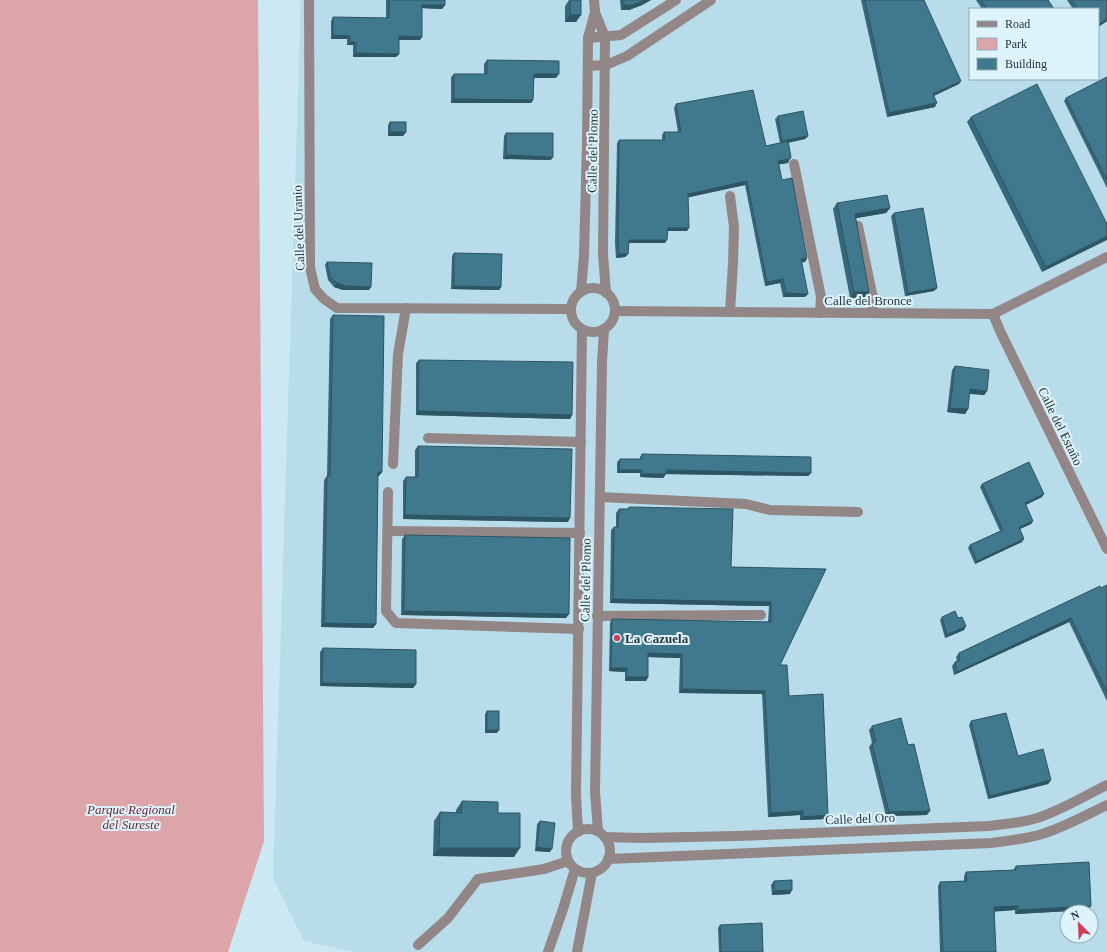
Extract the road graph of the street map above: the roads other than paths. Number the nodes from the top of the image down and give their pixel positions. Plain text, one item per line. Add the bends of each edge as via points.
1 (309, 0) edge
2 (594, 0) edge
3 (676, 0) edge
4 (711, 0) edge
5 (595, 12) junction
6 (605, 37) junction
7 (588, 38) junction
8 (606, 65) junction
9 (588, 66) junction
10 (794, 164) dead end
11 (730, 196) dead end
12 (858, 226) edge
13 (1107, 258) edge
14 (581, 292) junction
15 (606, 293) junction
16 (406, 308) junction
17 (571, 309) junction
18 (615, 310) junction
19 (730, 312) junction
20 (820, 313) junction
21 (872, 313) junction
22 (993, 314) junction
23 (604, 329) junction
24 (582, 330) junction
25 (428, 438) dead end
26 (581, 442) junction
27 (393, 464) dead end
28 (388, 492) dead end
29 (600, 497) junction
30 (858, 512) dead end
31 (388, 531) junction
32 (580, 533) junction
33 (1107, 549) edge
34 (762, 615) dead end
35 (598, 616) junction
36 (579, 629) junction
37 (1107, 785) edge
38 (1107, 805) edge
39 (578, 832) junction
40 (601, 834) junction
41 (608, 859) junction
42 (571, 865) junction
43 (592, 873) junction
44 (580, 936) junction
45 (418, 945) dead end
46 (548, 952) edge
47 (577, 952) edge
48 (584, 952) edge

1 - 16 street, Calle del Uranio via 310,267 315,289 324,300 337,308
2 - 5 street, Calle del Plomo
3 - 6 street via 621,35
4 - 8 street via 627,56
5 - 6 street, Calle del Plomo
5 - 7 street, Calle del Plomo
6 - 7 street
6 - 8 street, Calle del Plomo
7 - 9 street, Calle del Plomo
8 - 9 street
8 - 15 street, Calle del Plomo
9 - 14 street, Calle del Plomo
10 - 20 street via 820,297
11 - 19 street via 734,227
12 - 21 street via 873,298
13 - 22 street, Calle del Bronce
14 - 15 street via 589,288
14 - 17 street via 572,302
15 - 18 street via 611,298
16 - 17 street, Calle del Uranio
16 - 27 street via 398,354
17 - 24 street via 572,317
18 - 19 street, Calle del Bronce
18 - 23 street via 610,324
19 - 20 street, Calle del Bronce
20 - 21 street, Calle del Bronce
21 - 22 street, Calle del Bronce
22 - 33 street, Calle del Estaño
23 - 24 street via 597,332
23 - 29 street, Calle del Plomo
24 - 26 street, Calle del Plomo
25 - 26 street
26 - 32 street, Calle del Plomo
28 - 31 street
29 - 30 street via 746,504 770,510
29 - 35 street, Calle del Plomo
31 - 32 street
31 - 36 street via 386,611 396,623
32 - 36 street, Calle del Plomo
34 - 35 street
35 - 40 street, Calle del Plomo via 595,792
36 - 39 street, Calle del Plomo via 576,796
37 - 40 street, Calle del Oro via 1038,818 995,825 730,836 640,838
38 - 41 street via 1043,834 1015,841
39 - 40 street via 591,829
39 - 42 street via 570,839 566,850
40 - 41 street via 609,844
41 - 43 street via 602,868
42 - 43 street via 583,872
42 - 45 street via 478,879 448,918
42 - 46 street via 563,909
43 - 44 street
44 - 47 street
44 - 48 street

